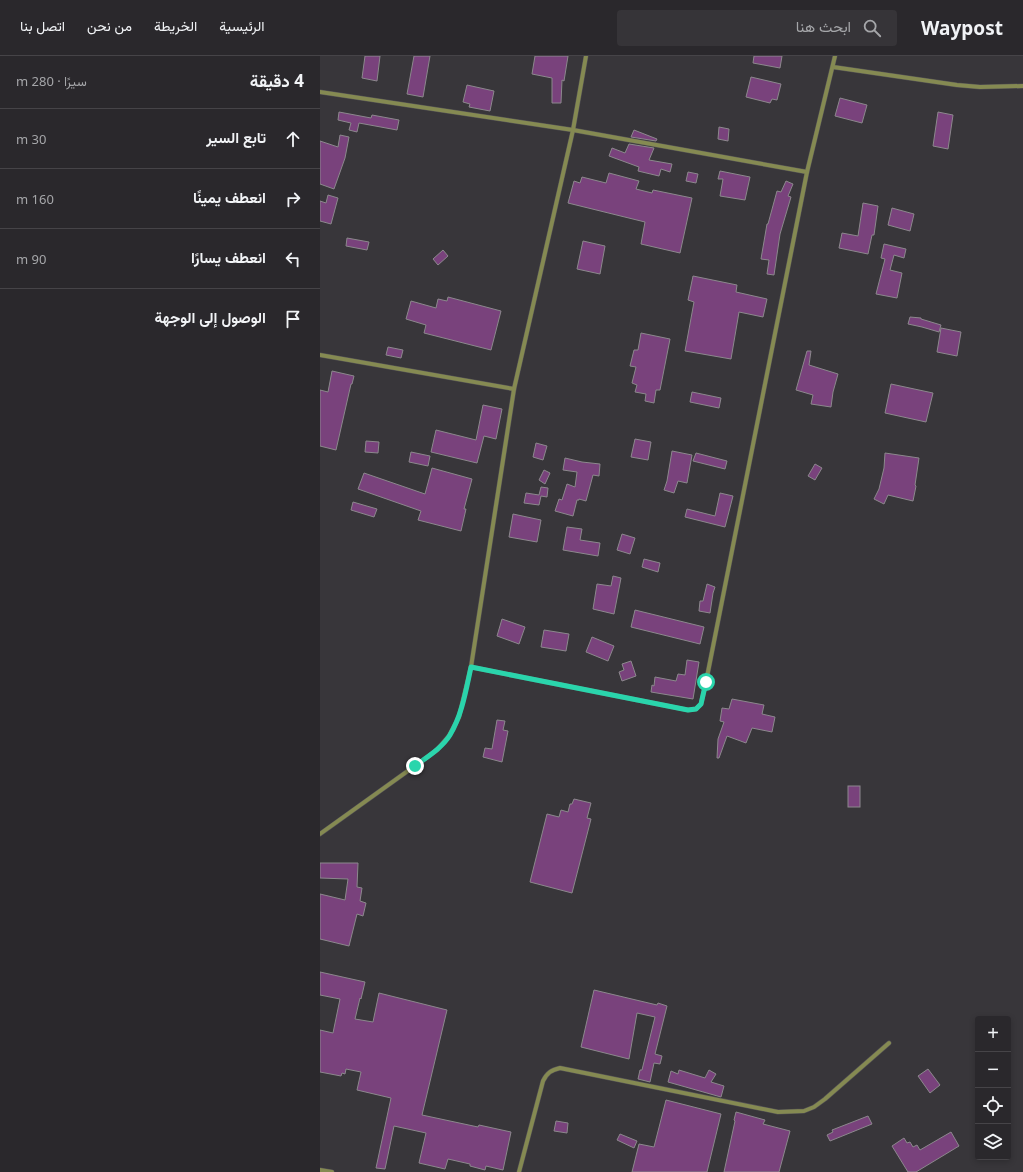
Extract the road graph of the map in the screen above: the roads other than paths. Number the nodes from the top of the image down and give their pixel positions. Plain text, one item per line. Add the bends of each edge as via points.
1 (586, 56) edge
2 (835, 56) edge
3 (833, 67) junction
4 (1023, 86) edge
5 (320, 92) edge
6 (573, 130) junction
7 (806, 172) junction
8 (320, 356) edge
9 (514, 389) junction
10 (471, 667) junction
11 (320, 834) edge
12 (889, 1042) dead end
13 (320, 1170) edge
14 (332, 1172) edge
15 (519, 1172) edge

1 - 6 lane
2 - 3 lane
3 - 4 lane via 956,85
3 - 7 lane
5 - 6 lane
6 - 7 lane
6 - 9 lane
7 - 10 lane via 701,704 696,709 688,710
8 - 9 lane
9 - 10 lane
10 - 11 lane via 459,717 449,736 437,750
12 - 15 lane via 826,1099 804,1111 778,1112 555,1069 546,1074 542,1081
13 - 14 lane

